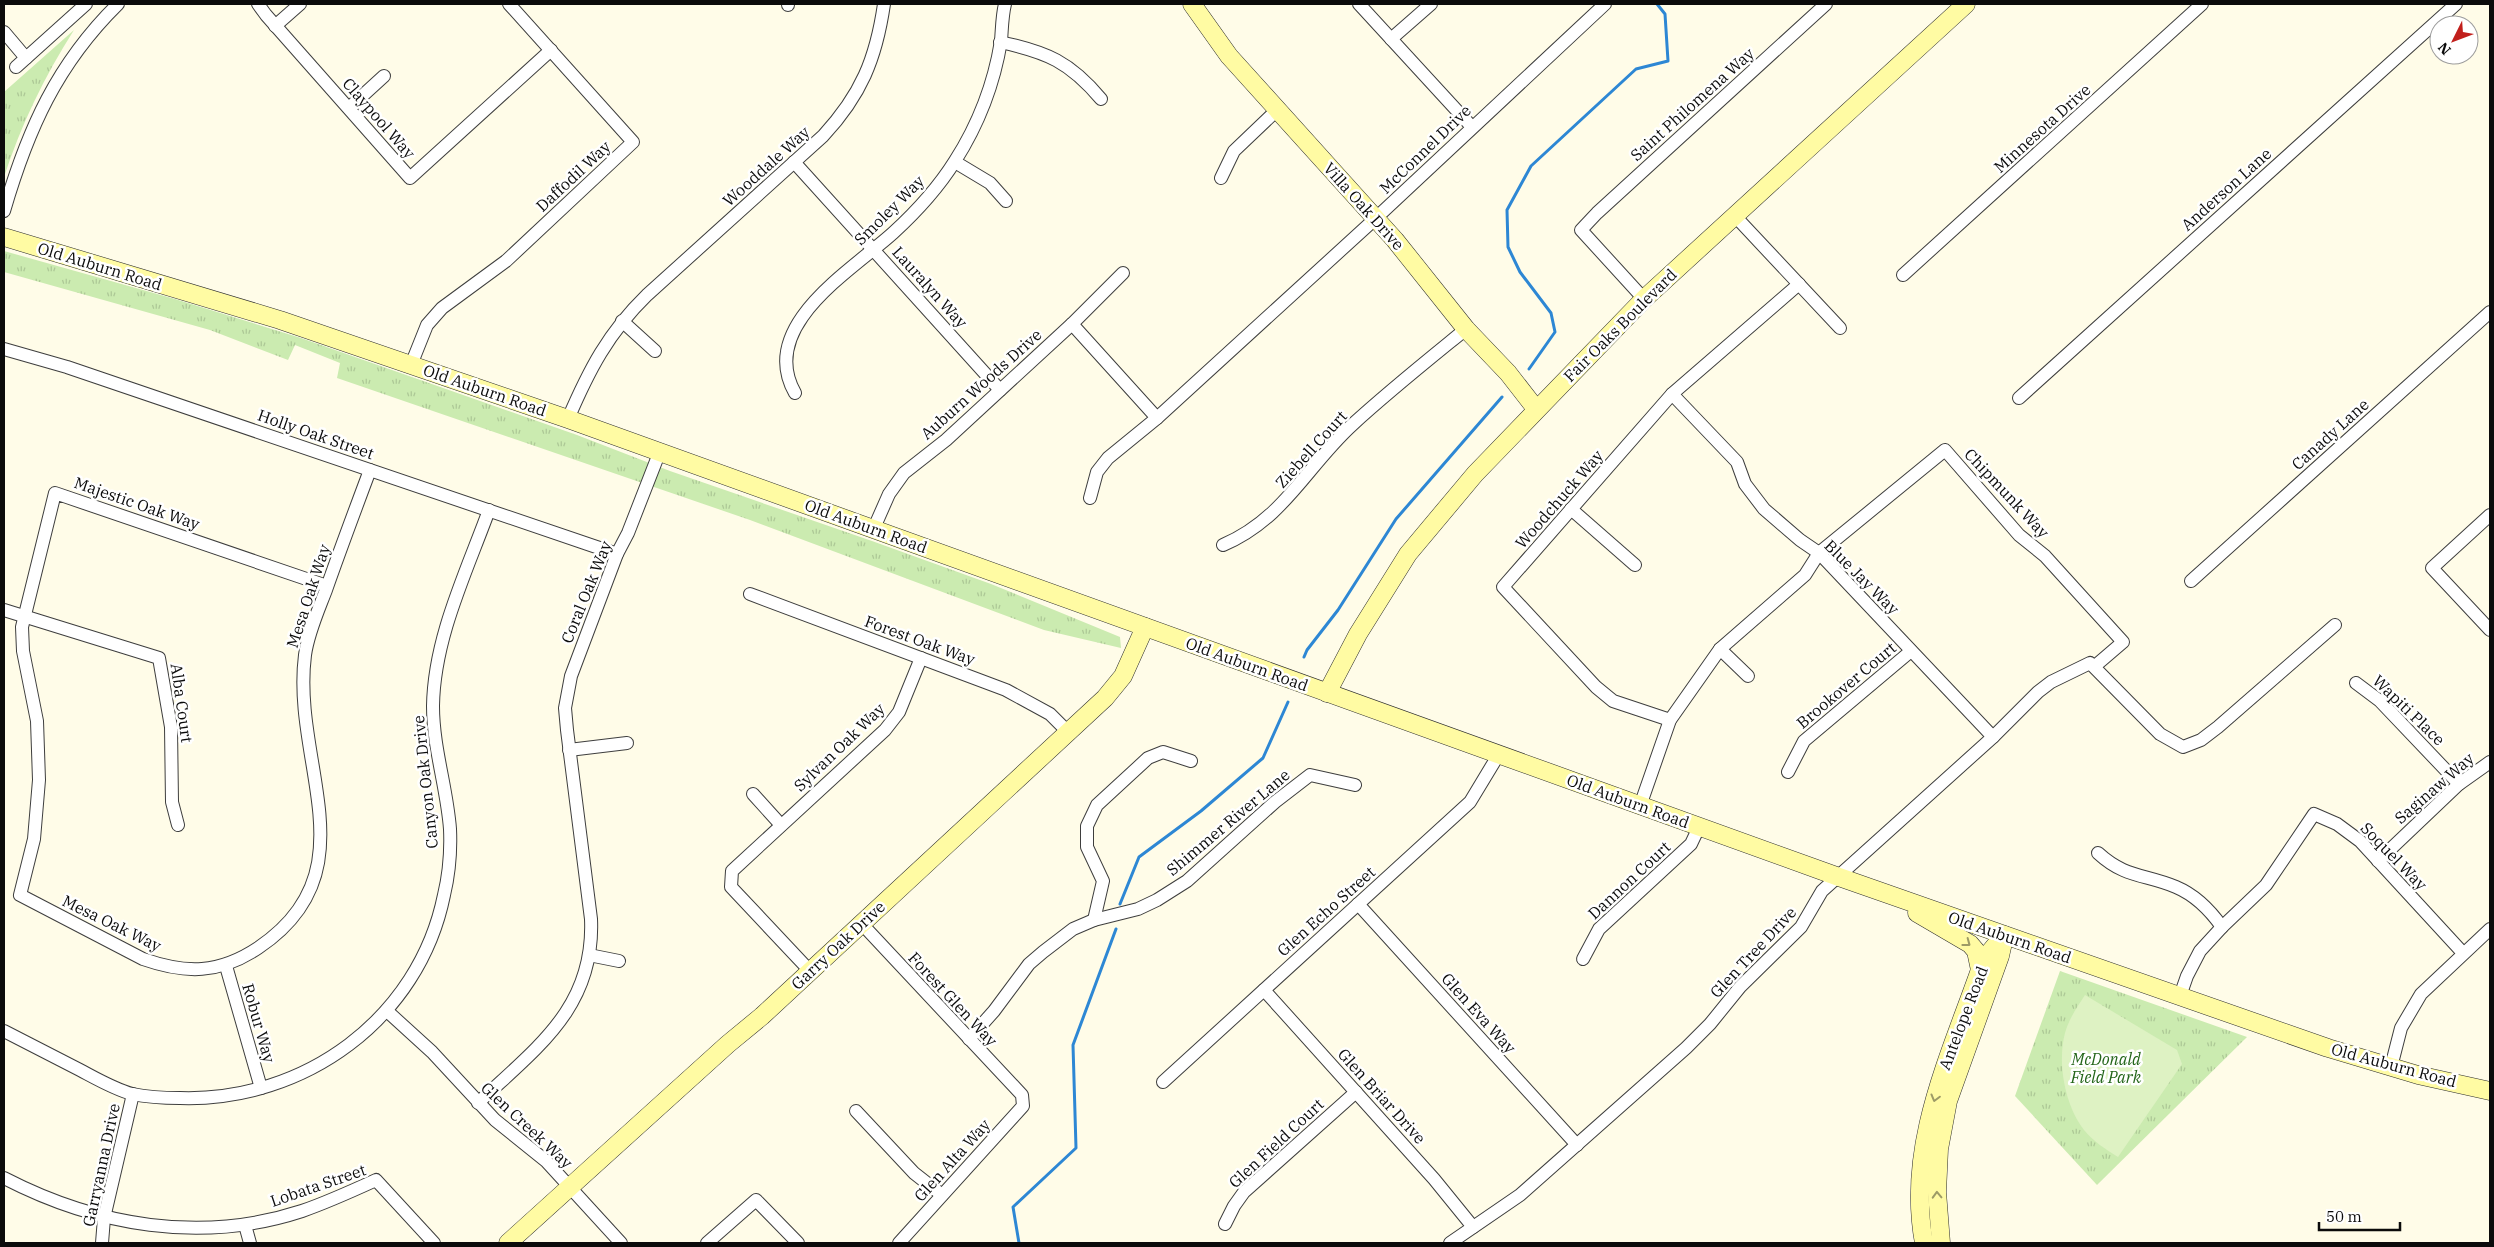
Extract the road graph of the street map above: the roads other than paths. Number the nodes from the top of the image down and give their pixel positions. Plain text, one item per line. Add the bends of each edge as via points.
1 (86, 4) edge
2 (258, 4) edge
3 (300, 4) edge
4 (509, 4) edge
5 (884, 4) edge
6 (1005, 4) edge
7 (1192, 4) edge
8 (1359, 4) edge
9 (1431, 4) edge
10 (1605, 4) edge
11 (1826, 4) edge
12 (1966, 4) edge
13 (2202, 4) edge
14 (2456, 4) edge
15 (110, 7) edge
16 (275, 26) junction
17 (4, 32) edge
18 (1390, 38) junction
19 (1000, 42) junction
20 (551, 50) junction
21 (26, 58) junction
22 (16, 67) dead end
23 (384, 76) dead end
24 (1101, 99) dead end
25 (349, 108) junction
26 (1277, 110) junction
27 (1472, 127) junction
28 (794, 162) junction
29 (954, 162) junction
30 (1221, 178) dead end
31 (1006, 201) dead end
32 (4, 211) edge
33 (1735, 216) junction
34 (1376, 218) junction
35 (4, 237) edge
36 (874, 250) junction
37 (1123, 273) dead end
38 (1903, 275) dead end
39 (1799, 284) junction
40 (1644, 299) junction
41 (2490, 312) edge
42 (622, 321) junction
43 (1072, 324) junction
44 (1466, 328) junction
45 (1840, 328) dead end
46 (4, 349) edge
47 (655, 351) dead end
48 (410, 365) junction
49 (1000, 390) junction
50 (795, 393) dead end
51 (1672, 394) junction
52 (2019, 398) dead end
53 (1536, 409) junction
54 (1157, 418) junction
55 (568, 419) junction
56 (660, 451) junction
57 (370, 470) junction
58 (1090, 498) dead end
59 (489, 510) junction
60 (1571, 510) junction
61 (2490, 515) edge
62 (874, 528) junction
63 (1223, 545) dead end
64 (1819, 553) junction
65 (617, 554) junction
66 (1635, 565) dead end
67 (2191, 581) dead end
68 (327, 586) junction
69 (750, 594) dead end
70 (4, 610) edge
71 (24, 614) junction
72 (2335, 625) dead end
73 (1145, 627) junction
74 (2490, 630) edge
75 (1720, 649) junction
76 (1912, 651) junction
77 (921, 658) junction
78 (2095, 666) junction
79 (1748, 676) dead end
80 (2356, 683) dead end
81 (1327, 693) junction
82 (1670, 720) junction
83 (1069, 733) junction
84 (1993, 737) junction
85 (627, 743) dead end
86 (569, 750) junction
87 (1499, 754) junction
88 (1191, 761) dead end
89 (2490, 762) edge
90 (1788, 772) dead end
91 (2459, 784) junction
92 (1355, 785) dead end
93 (753, 794) dead end
94 (1640, 806) junction
95 (178, 825) dead end
96 (781, 825) junction
97 (1700, 827) junction
98 (2098, 853) dead end
99 (2378, 861) junction
100 (1839, 877) junction
101 (1897, 898) junction
102 (1358, 904) junction
103 (1094, 920) junction
104 (861, 923) junction
105 (2222, 927) junction
106 (2490, 929) edge
107 (2004, 935) junction
108 (2463, 953) junction
109 (589, 955) junction
110 (1583, 959) dead end
111 (619, 961) dead end
112 (226, 966) junction
113 (1980, 970) junction
114 (810, 971) junction
115 (1264, 990) junction
116 (2180, 996) junction
117 (387, 1011) junction
118 (4, 1031) edge
119 (969, 1039) junction
120 (2391, 1067) junction
121 (1163, 1082) dead end
122 (261, 1088) junction
123 (2490, 1090) edge
124 (1356, 1092) junction
125 (133, 1094) junction
126 (1022, 1096) joint
127 (478, 1103) junction
128 (856, 1111) dead end
129 (1576, 1145) junction
130 (4, 1178) edge
131 (571, 1188) junction
132 (942, 1195) junction
133 (104, 1218) junction
134 (1226, 1224) dead end
135 (246, 1225) junction
136 (1473, 1227) junction
137 (102, 1243) edge
138 (250, 1243) edge
139 (434, 1243) edge
140 (508, 1243) edge
141 (621, 1243) edge
142 (707, 1243) edge
143 (798, 1243) edge
144 (899, 1243) edge
145 (1450, 1243) edge
146 (1924, 1243) edge
147 (1942, 1243) edge

1 - 21 street
2 - 16 street, Claypool Way
3 - 16 street
4 - 20 street, Daffodil Way
5 - 28 street, Wooddale Way via 875,51 858,90 831,128
6 - 19 street, Smoley Way
7 - 26 main road, Villa Oak Drive via 1225,51
8 - 18 street
9 - 18 street
10 - 27 street, McConnel Drive
11 - 40 street, Saint Philomena Way via 1581,230
12 - 33 main road, Fair Oaks Boulevard
13 - 38 street, Minnesota Drive
14 - 52 street, Anderson Lane
15 - 32 street via 44,102 26,142
16 - 25 street, Claypool Way
17 - 21 street
18 - 27 street
19 - 24 street via 1059,60 1084,79
19 - 29 street, Smoley Way via 982,108
20 - 25 street, Claypool Way via 410,178
20 - 48 street, Daffodil Way via 633,142 506,261 442,308 427,326
21 - 22 street
23 - 25 street
26 - 30 street via 1234,151
26 - 34 main road, Villa Oak Drive
27 - 34 street, McConnel Drive
28 - 36 street, Lauralyn Way
28 - 42 street, Wooddale Way
29 - 31 street via 990,183
29 - 36 street, Smoley Way via 923,203
33 - 39 street
33 - 40 main road, Fair Oaks Boulevard
34 - 44 main road, Villa Oak Drive
34 - 54 street, McConnel Drive
35 - 48 main road, Old Auburn Road via 280,320
36 - 49 street, Lauralyn Way
36 - 50 street, Smoley Way via 819,296 788,344 787,376
37 - 43 street, Auburn Woods Drive
39 - 45 street
39 - 51 street, Woodchuck Way
40 - 53 main road, Fair Oaks Boulevard
41 - 67 street, Canady Lane
42 - 47 street
42 - 55 street, Wooddale Way via 592,366
43 - 49 street, Auburn Woods Drive
43 - 54 street
44 - 53 main road, Villa Oak Drive
44 - 63 street, Ziebell Court via 1352,425 1297,490 1269,517 1256,528
46 - 57 street, Holly Oak Street via 67,367
48 - 55 main road, Old Auburn Road
49 - 62 street, Auburn Woods Drive via 898,479
51 - 60 street, Woodchuck Way
51 - 64 street, Blue Jay Way via 1737,462 1745,484 1764,509
53 - 81 main road, Fair Oaks Boulevard via 1475,474 1408,554 1373,608
54 - 58 street, McConnel Drive via 1102,466 1094,479
55 - 56 main road, Old Auburn Road
56 - 62 main road, Old Auburn Road
56 - 65 street, Coral Oak Way
57 - 59 street, Holly Oak Street
57 - 68 street, Mesa Oak Way
59 - 65 street, Holly Oak Street
59 - 117 street, Canyon Oak Drive via 444,635 434,684 435,733 450,830 450,868 438,921 424,956
60 - 66 street
60 - 82 street, Woodchuck Way via 1503,587 1596,687 1613,701
61 - 74 street via 2432,568
62 - 73 main road, Old Auburn Road
64 - 75 street, Chipmunk Way via 1804,575
64 - 76 street, Blue Jay Way
64 - 78 street, Chipmunk Way via 1945,450 2020,535 2045,556 2123,642
65 - 86 street, Coral Oak Way via 568,686 565,708
68 - 71 street, Majestic Oak Way via 56,493
68 - 112 street, Mesa Oak Way via 309,636 302,677 320,836 318,868 308,898 288,924 266,943
69 - 77 street, Forest Oak Way
70 - 71 street, Alba Court
71 - 95 street, Alba Court via 159,658 170,711 172,802
71 - 112 street, Mesa Oak Way via 21,635 36,722 39,780 34,838 20,896 160,965 195,969
72 - 78 street via 2218,727 2201,740 2183,747 2160,734
73 - 81 main road, Old Auburn Road
73 - 83 main road, Garry Oak Drive via 1118,684
75 - 79 street
75 - 82 street, Chipmunk Way
76 - 84 street, Blue Jay Way
76 - 90 street, Brookover Court via 1804,741
77 - 83 street, Forest Oak Way via 1025,699 1050,714
77 - 96 street, Sylvan Oak Way via 900,712 886,730
78 - 84 street, Glen Tree Drive via 2090,663 2051,682
80 - 91 street, Wapiti Place via 2380,701
81 - 87 main road, Old Auburn Road
82 - 94 street, Chipmunk Way
83 - 104 main road, Garry Oak Drive
84 - 100 street, Glen Tree Drive
85 - 86 street
86 - 109 street, Coral Oak Way via 591,919
87 - 94 main road, Old Auburn Road
87 - 102 street, Glen Echo Street via 1470,802
88 - 103 street via 1163,752 1148,758 1097,805 1087,826 1087,847 1103,882
89 - 91 street, Saginaw Way
91 - 99 street, Saginaw Way
92 - 103 street, Shimmer River Lane via 1310,775 1187,881 1158,900
93 - 96 street
94 - 97 main road, Old Auburn Road
96 - 114 street, Sylvan Oak Way via 732,871 731,886
97 - 100 main road, Old Auburn Road
97 - 110 street, Dannon Court via 1691,844 1600,929
98 - 105 street via 2126,873 2182,890 2203,904
99 - 105 street, Soquel Way via 2348,831 2314,814 2266,885
99 - 108 street, Soquel Way
100 - 101 main road, Old Auburn Road
100 - 129 street, Glen Tree Drive via 1822,891 1801,927 1740,987 1710,1024
101 - 107 main road, Old Auburn Road
101 -> 113 main road via 1923,918 1970,944 1978,956
102 - 115 street, Glen Echo Street
102 - 129 street, Glen Eva Way
103 - 119 street via 1073,929 1029,964
104 - 114 main road, Garry Oak Drive
104 - 119 street, Forest Glen Way
105 - 116 street, Soquel Way via 2196,958
106 - 108 street
107 - 113 main road, Antelope Road
107 - 116 main road, Old Auburn Road
147 -> 107 main road, Antelope Road via 1936,1192 1939,1149 1948,1101 2000,956
108 - 120 street via 2420,994 2410,1009 2401,1028
109 - 111 street
109 - 127 street, Coral Oak Way via 579,990 559,1025
112 - 122 street, Robur Way
113 -> 146 main road, Antelope Road via 1938,1086 1924,1136 1920,1180
114 - 131 main road, Garry Oak Drive
115 - 121 street, Glen Echo Street
115 - 124 street, Glen Briar Drive
116 - 120 main road, Old Auburn Road
117 - 122 street, Canyon Oak Drive via 333,1056 310,1070
117 - 127 street, Glen Creek Way via 432,1052
118 - 125 street, Canyon Oak Drive
119 - 126 street, Forest Glen Way
120 - 123 main road, Old Auburn Road
122 - 125 street, Canyon Oak Drive via 224,1098
124 - 134 street, Glen Field Court via 1244,1192
124 - 136 street, Glen Briar Drive
125 - 133 street, Garryanna Drive
126 - 132 street, Glen Alta Way via 1023,1106
127 - 131 street, Glen Creek Way via 546,1161
128 - 132 street via 914,1173
129 - 136 street, Glen Tree Drive via 1520,1195
130 - 133 street, Lobata Street via 56,1203
131 - 140 main road, Garry Oak Drive
131 - 141 street, Glen Creek Way
132 - 144 street, Glen Alta Way
133 - 135 street, Lobata Street via 182,1229
133 - 137 street, Garryanna Drive
135 - 138 street
135 - 139 street, Lobata Street via 307,1209 376,1180
136 - 145 street, Glen Tree Drive
142 - 143 street via 756,1200

